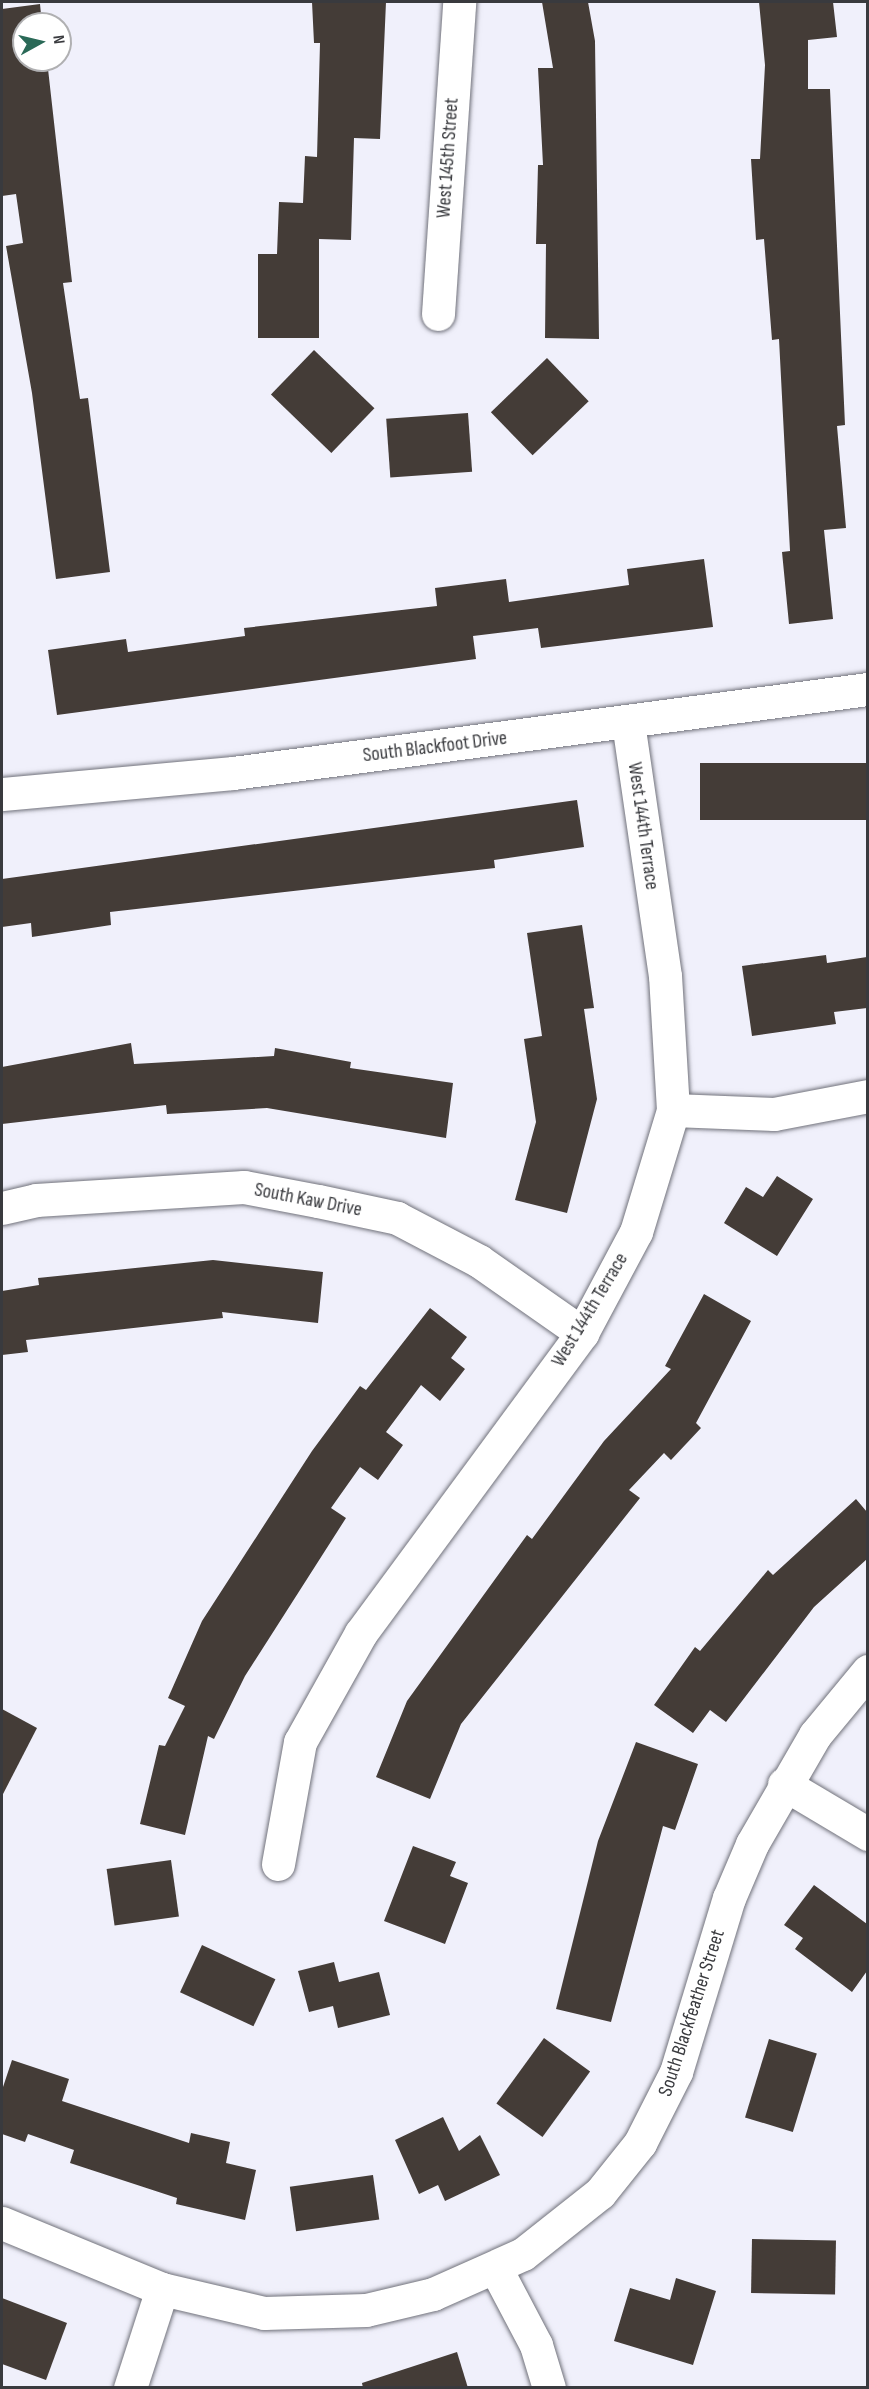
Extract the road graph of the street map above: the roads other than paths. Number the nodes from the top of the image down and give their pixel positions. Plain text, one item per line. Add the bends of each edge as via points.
1 (459, 2) edge
2 (438, 314) dead end
3 (867, 689) edge
4 (628, 722) junction
5 (2, 789) edge
6 (2, 794) edge
7 (867, 1096) edge
8 (673, 1110) junction
9 (2, 1208) edge
10 (582, 1333) junction
11 (867, 1671) edge
12 (784, 1784) junction
13 (867, 1834) edge
14 (278, 1864) dead end
15 (2, 2223) edge
16 (496, 2270) junction
17 (162, 2289) junction
18 (130, 2388) edge
19 (549, 2388) edge

1 - 2 street, West 145th Street
3 - 4 street, South Blackfoot Drive
4 - 6 street, South Blackfoot Drive via 233,773
4 - 8 street, West 144th Terrace via 665,976
5 - 6 street
7 - 8 street via 774,1114
8 - 10 street, West 144th Terrace via 636,1232
9 - 10 street, South Kaw Drive via 36,1200 244,1187 318,1200 397,1218 479,1261
10 - 14 street, West 144th Terrace via 361,1633 300,1742
11 - 12 street, South Blackfeather Street
12 - 13 street
12 - 16 street, South Blackfeather Street via 729,1899 676,2072 640,2143 600,2193
15 - 17 street, South Blackfeather Street
16 - 17 street, South Blackfeather Street via 433,2294 319,2314 226,2308
16 - 19 street via 536,2345
17 - 18 street

